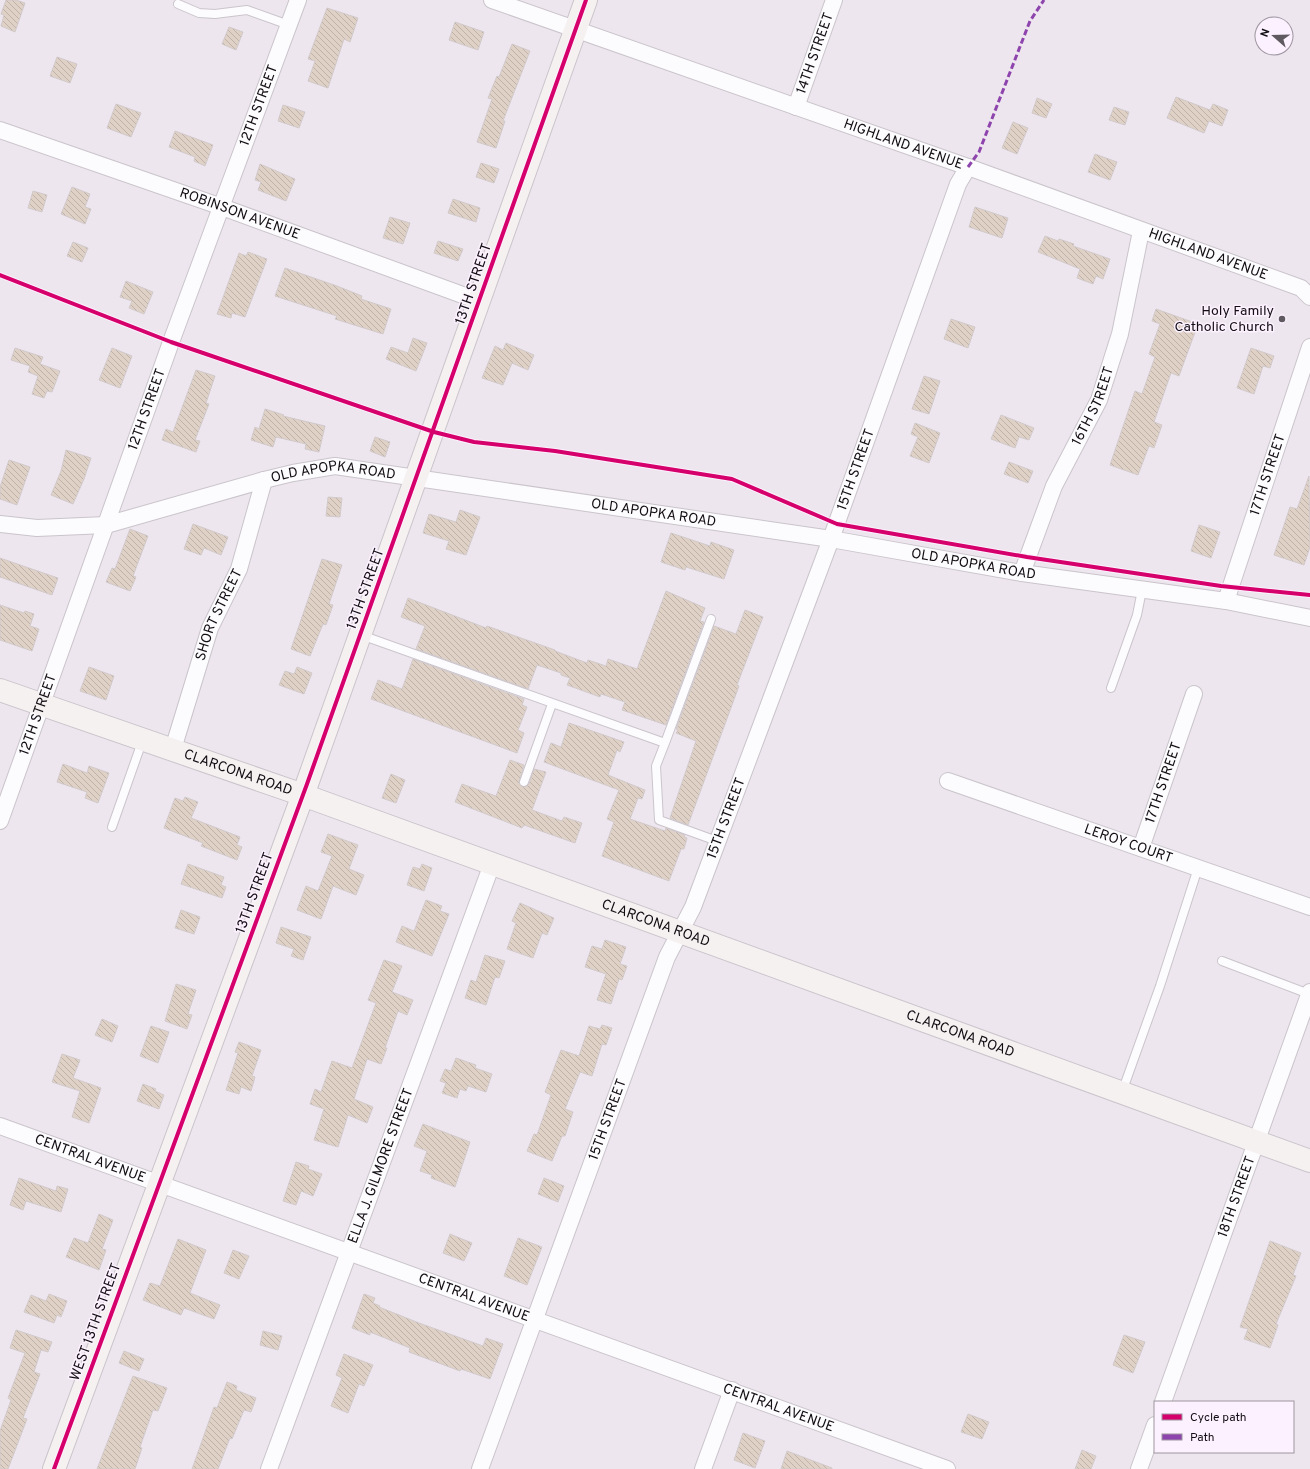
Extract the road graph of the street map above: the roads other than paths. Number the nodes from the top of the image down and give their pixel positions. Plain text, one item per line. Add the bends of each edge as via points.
1 (298, 0) edge
2 (492, 0) edge
3 (586, 0) edge
4 (834, 0) edge
5 (178, 4) dead end
6 (289, 26) junction
7 (575, 29) junction
8 (796, 107) junction
9 (0, 130) edge
10 (968, 167) junction
11 (222, 207) junction
12 (1141, 231) junction
13 (1310, 297) edge
14 (479, 301) junction
15 (1310, 347) edge
16 (417, 479) junction
17 (264, 480) junction
18 (0, 524) edge
19 (106, 525) junction
20 (831, 539) junction
21 (1022, 573) junction
22 (1142, 590) junction
23 (1226, 601) junction
24 (1310, 618) edge
25 (711, 619) dead end
26 (361, 635) junction
27 (1111, 688) dead end
28 (0, 690) edge
29 (1194, 694) dead end
30 (42, 704) junction
31 (552, 704) junction
32 (143, 739) junction
33 (665, 743) junction
34 (173, 749) junction
35 (948, 781) dead end
36 (524, 782) dead end
37 (303, 795) junction
38 (0, 821) edge
39 (112, 827) dead end
40 (717, 841) junction
41 (1141, 848) junction
42 (492, 864) junction
43 (1198, 868) junction
44 (1310, 907) edge
45 (680, 933) junction
46 (1222, 961) dead end
47 (1310, 993) edge
48 (1122, 1093) junction
49 (0, 1126) edge
50 (1256, 1142) junction
51 (1310, 1161) edge
52 (159, 1183) junction
53 (350, 1252) junction
54 (534, 1319) junction
55 (732, 1390) junction
56 (1163, 1401) edge
57 (1154, 1428) edge
58 (924, 1465) edge
59 (54, 1469) edge
60 (270, 1469) edge
61 (480, 1469) edge
62 (703, 1469) edge
63 (947, 1469) edge
64 (1140, 1469) edge

1 - 6 street, 12TH STREET
2 - 7 street, HIGHLAND AVENUE
3 - 7 street, 13TH STREET
4 - 8 street, 14TH STREET
5 - 6 lane via 199,13 247,10
6 - 11 street, 12TH STREET
7 - 8 street, HIGHLAND AVENUE
7 - 14 street, 13TH STREET
8 - 10 street, HIGHLAND AVENUE
9 - 11 street, ROBINSON AVENUE
10 - 12 street, HIGHLAND AVENUE
10 - 20 street, 15TH STREET via 958,184
11 - 14 street, ROBINSON AVENUE
11 - 19 street, 12TH STREET
12 - 13 street, HIGHLAND AVENUE via 1301,288
12 - 21 street, 16TH STREET via 1120,334 1099,400 1054,486
14 - 16 street, 13TH STREET
15 - 23 street, 17TH STREET
16 - 17 street, OLD APOPKA ROAD via 335,466
16 - 20 street, OLD APOPKA ROAD
16 - 26 street, 13TH STREET
17 - 19 street, OLD APOPKA ROAD
17 - 34 street, SHORT STREET via 239,569 210,628
18 - 19 street, OLD APOPKA ROAD via 37,528
19 - 30 street, 12TH STREET
20 - 21 street, OLD APOPKA ROAD
20 - 40 street, 15TH STREET
21 - 22 street, OLD APOPKA ROAD
22 - 23 street, OLD APOPKA ROAD
22 - 27 lane via 1137,615
23 - 24 street, OLD APOPKA ROAD
25 - 33 lane
26 - 31 lane
26 - 37 street, 13TH STREET
28 - 30 street, CLARCONA ROAD
29 - 41 street, 17TH STREET
30 - 32 street, CLARCONA ROAD
30 - 38 street, 12TH STREET
31 - 33 lane
31 - 36 lane
32 - 34 street, CLARCONA ROAD
32 - 39 lane
33 - 40 lane via 656,766 659,820
34 - 37 street, CLARCONA ROAD
35 - 41 street, LEROY COURT
37 - 42 street, CLARCONA ROAD
37 - 52 street, 13TH STREET
40 - 45 street, 15TH STREET
41 - 43 street, LEROY COURT
42 - 45 street, CLARCONA ROAD
42 - 53 street, ELLA J. GILMORE STREET
43 - 44 street, LEROY COURT
43 - 48 lane
45 - 48 street, CLARCONA ROAD
45 - 54 street, 15TH STREET via 667,957
46 - 47 lane
47 - 50 street, 18TH STREET
48 - 50 street, CLARCONA ROAD
49 - 52 street, CENTRAL AVENUE
50 - 51 street, CLARCONA ROAD
50 - 56 street, 18TH STREET
52 - 53 street, CENTRAL AVENUE
52 - 59 street, WEST 13TH STREET
53 - 54 street, CENTRAL AVENUE
53 - 60 street, ELLA J. GILMORE STREET
54 - 55 street, CENTRAL AVENUE
54 - 61 street, 15TH STREET
55 - 58 street, CENTRAL AVENUE
55 - 62 street
57 - 64 street
58 - 63 street, CENTRAL AVENUE

